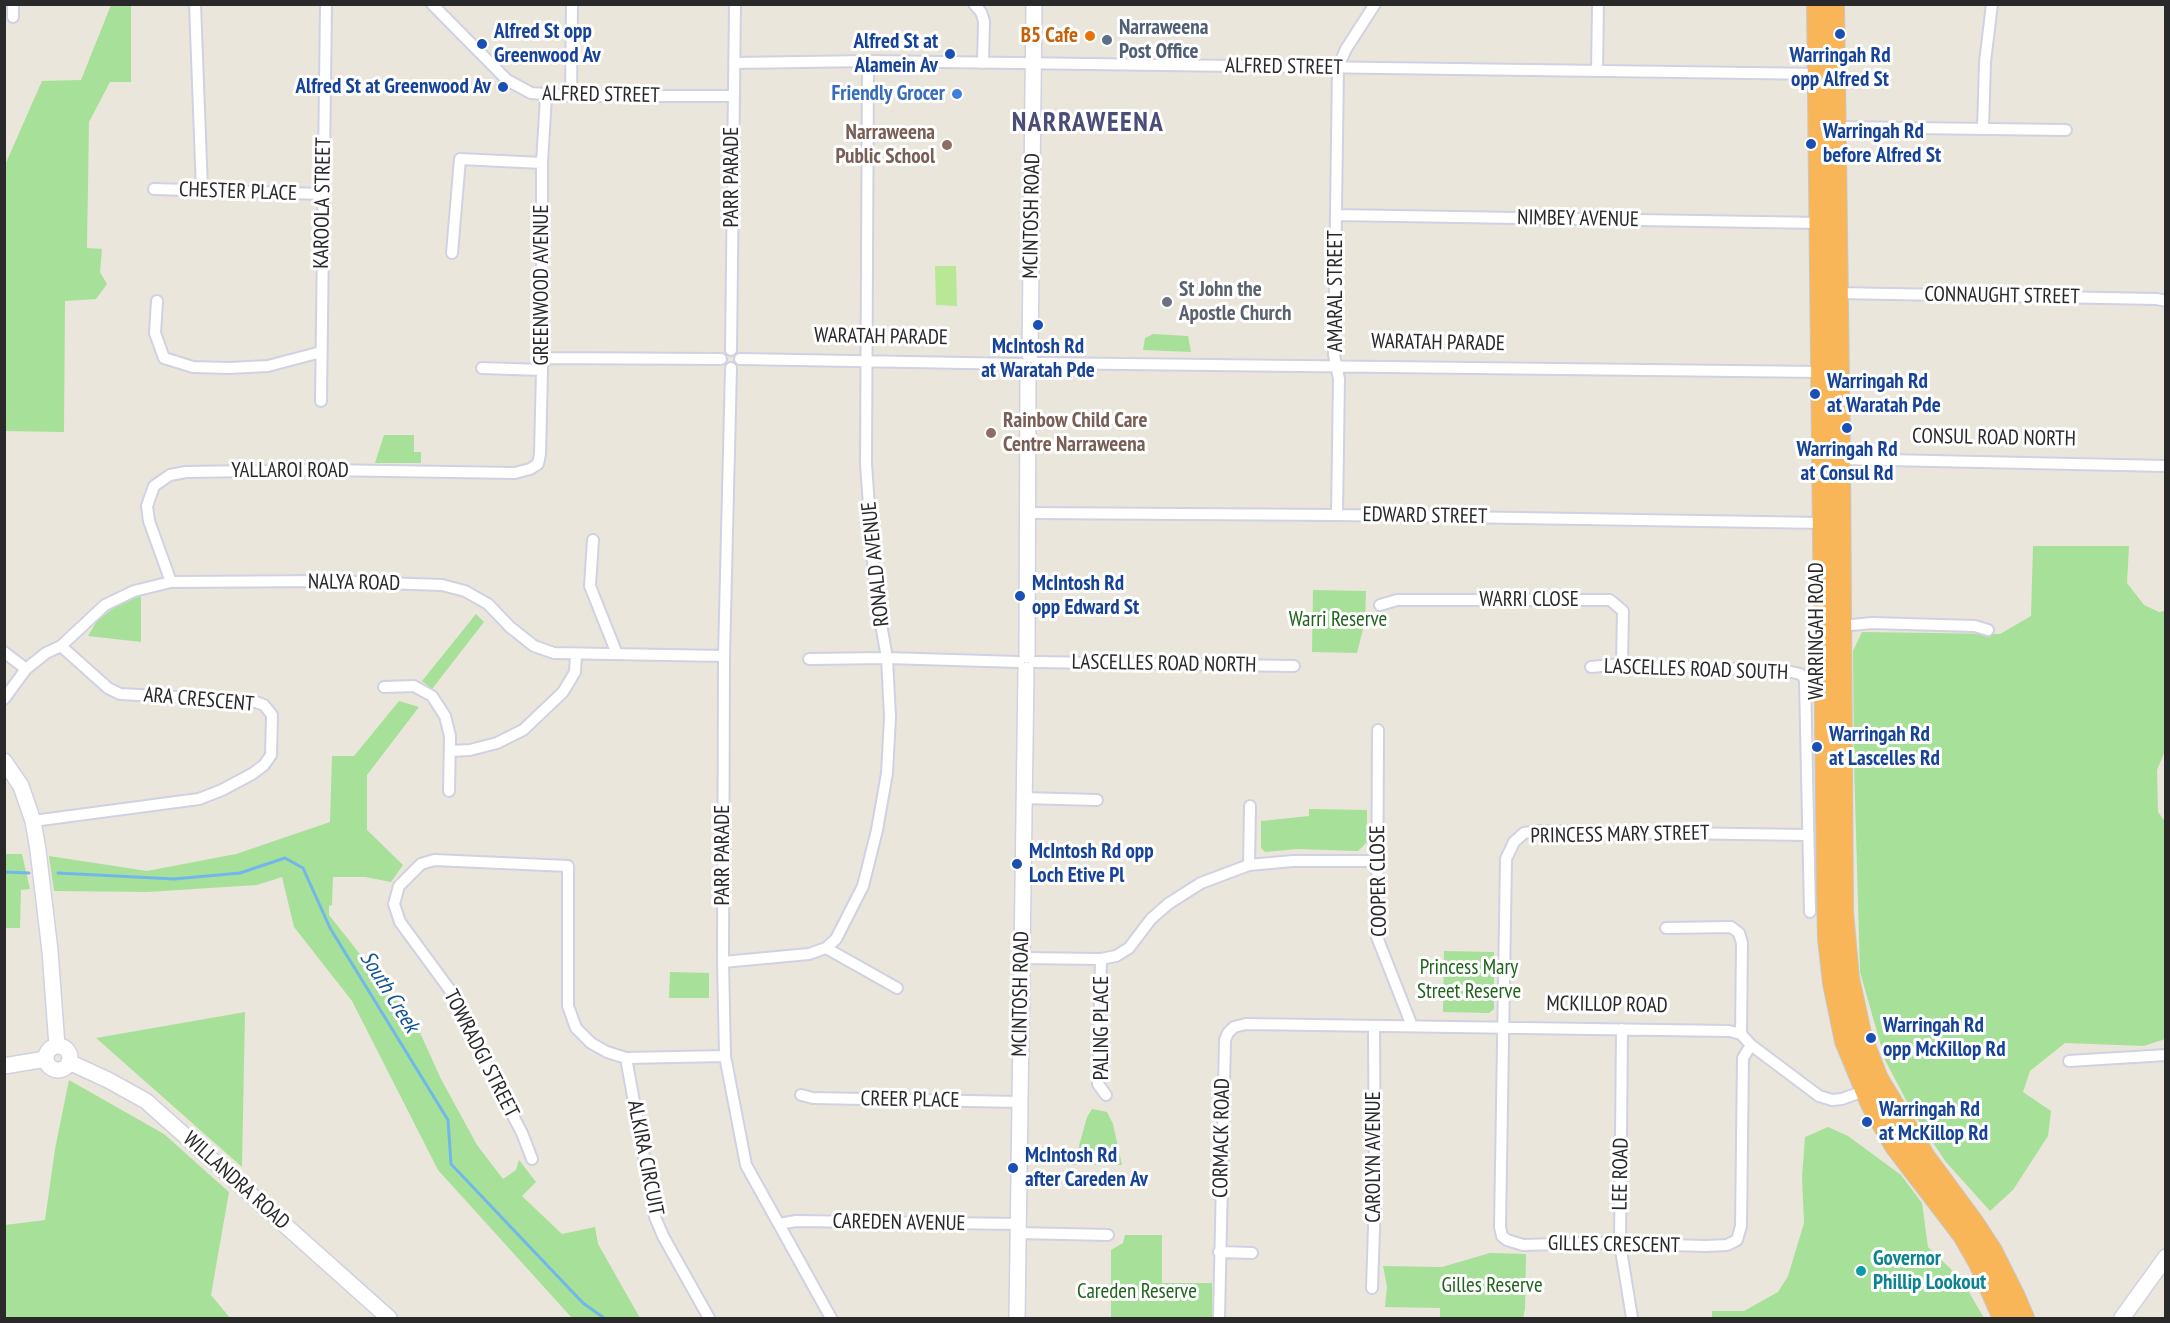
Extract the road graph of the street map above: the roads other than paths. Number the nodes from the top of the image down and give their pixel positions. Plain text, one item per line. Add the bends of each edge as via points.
1 (13, 4) edge
2 (195, 4) edge
3 (326, 4) edge
4 (432, 4) edge
5 (572, 4) edge
6 (735, 4) edge
7 (974, 4) edge
8 (1034, 4) edge
9 (1375, 4) edge
10 (1598, 4) edge
11 (1817, 4) edge
12 (1834, 4) edge
13 (1992, 4) edge
14 (12, 17) dead end
15 (868, 61) junction
16 (734, 63) junction
17 (983, 63) junction
18 (1034, 64) junction
19 (1338, 67) junction
20 (1597, 71) junction
21 (1826, 74) junction
22 (546, 96) junction
23 (571, 96) junction
24 (733, 96) junction
25 (1836, 127) junction
26 (1983, 129) junction
27 (2067, 130) dead end
28 (542, 163) junction
29 (154, 189) dead end
30 (202, 190) junction
31 (322, 194) junction
32 (1336, 215) junction
33 (1820, 223) junction
34 (452, 253) dead end
35 (1837, 293) junction
36 (158, 301) dead end
37 (2166, 301) edge
38 (731, 350) junction
39 (321, 352) junction
40 (542, 358) junction
41 (722, 359) junction
42 (740, 359) junction
43 (865, 361) junction
44 (1029, 363) junction
45 (1336, 366) junction
46 (482, 368) dead end
47 (731, 368) junction
48 (542, 370) junction
49 (1830, 372) junction
50 (321, 401) dead end
51 (1831, 459) junction
52 (2166, 466) edge
53 (530, 469) joint
54 (1028, 513) junction
55 (1337, 515) junction
56 (1822, 523) junction
57 (593, 540) dead end
58 (171, 582) junction
59 (1380, 605) dead end
60 (1841, 626) junction
61 (1988, 630) dead end
62 (61, 646) junction
63 (4, 652) edge
64 (617, 654) junction
65 (576, 655) junction
66 (724, 656) junction
67 (887, 658) junction
68 (809, 659) dead end
69 (1026, 662) junction
70 (1622, 664) junction
71 (1294, 666) dead end
72 (1591, 667) dead end
73 (26, 669) junction
74 (1800, 674) joint
75 (384, 687) dead end
76 (4, 699) edge
77 (1815, 723) junction
78 (1378, 730) dead end
79 (451, 751) junction
80 (4, 761) edge
81 (449, 791) dead end
82 (1023, 798) junction
83 (1097, 800) dead end
84 (1250, 806) dead end
85 (33, 821) junction
86 (1807, 835) junction
87 (1376, 861) junction
88 (1249, 865) junction
89 (1810, 912) dead end
90 (1666, 928) dead end
91 (826, 948) junction
92 (1021, 958) junction
93 (1101, 959) junction
94 (723, 962) junction
95 (897, 988) dead end
96 (1374, 1026) junction
97 (1412, 1026) junction
98 (1234, 1027) joint
99 (1503, 1027) junction
100 (1622, 1029) junction
101 (1741, 1034) junction
102 (1751, 1045) junction
103 (57, 1046) junction
104 (2166, 1055) edge
105 (725, 1056) junction
106 (626, 1058) junction
107 (46, 1059) junction
108 (2069, 1061) dead end
109 (69, 1062) junction
110 (4, 1066) edge
111 (1872, 1086) junction
112 (801, 1095) dead end
113 (1106, 1095) dead end
114 (1020, 1102) junction
115 (532, 1159) dead end
116 (779, 1224) junction
117 (1018, 1229) junction
118 (1108, 1235) dead end
119 (1620, 1244) junction
120 (1219, 1252) junction
121 (1252, 1253) dead end
122 (2166, 1257) edge
123 (1372, 1288) dead end
124 (389, 1318) edge
125 (709, 1318) edge
126 (831, 1318) edge
127 (1017, 1318) edge
128 (1219, 1318) edge
129 (1632, 1318) edge
130 (2003, 1318) edge
131 (2024, 1318) edge
132 (2122, 1318) edge

1 - 14 street
2 - 30 street
3 - 31 street, KAROOLA STREET
4 - 22 street, ALFRED STREET via 507,80
5 - 23 street
6 - 16 street, PARR PARADE
7 - 17 street via 984,21
8 - 18 street, MCINTOSH ROAD
9 - 19 street
10 - 20 street
11 - 21 highway, WARRINGAH ROAD
12 - 21 highway, WARRINGAH ROAD
13 - 26 street via 1984,62
15 - 16 street, ALFRED STREET
15 - 17 street, ALFRED STREET
15 - 43 street, RONALD AVENUE
16 - 24 street, PARR PARADE
17 - 18 street, ALFRED STREET
18 - 19 street, ALFRED STREET
18 - 44 street, MCINTOSH ROAD
19 - 20 street, ALFRED STREET
19 - 32 street, AMARAL STREET
20 - 21 street, ALFRED STREET
21 - 25 highway, WARRINGAH ROAD
21 - 33 highway, WARRINGAH ROAD
22 - 23 street, ALFRED STREET
22 - 28 street, GREENWOOD AVENUE
23 - 24 street, ALFRED STREET
24 - 38 street, PARR PARADE
25 - 26 street
25 - 35 highway, WARRINGAH ROAD
26 - 27 street
28 - 34 street via 460,159
28 - 40 street, GREENWOOD AVENUE
29 - 30 street, CHESTER PLACE
30 - 31 street, CHESTER PLACE
31 - 39 street, KAROOLA STREET
32 - 33 street, NIMBEY AVENUE
32 - 45 street, AMARAL STREET
33 - 49 highway, WARRINGAH ROAD
35 - 37 street, CONNAUGHT STREET
35 - 49 highway, WARRINGAH ROAD
36 - 39 street via 155,333 164,358 193,367 229,368 268,366
38 - 41 street
38 - 42 street
39 - 50 street, KAROOLA STREET
40 - 41 street
40 - 48 street, GREENWOOD AVENUE
41 - 47 street
42 - 43 street, WARATAH PARADE
42 - 47 street
43 - 44 street, WARATAH PARADE
43 - 67 street, RONALD AVENUE via 870,533
44 - 45 street, WARATAH PARADE
44 - 54 street, MCINTOSH ROAD
45 - 49 street, WARATAH PARADE
45 - 55 street, AMARAL STREET
46 - 48 street
47 - 66 street, PARR PARADE
48 - 53 street, GREENWOOD AVENUE via 540,454 538,464
49 - 51 highway, WARRINGAH ROAD
51 - 52 street, CONSUL ROAD NORTH
51 - 56 highway, WARRINGAH ROAD
51 - 60 highway, WARRINGAH ROAD
53 - 58 street, YALLAROI ROAD via 515,473 322,470 170,475 154,486 147,506
54 - 55 street, EDWARD STREET
54 - 69 street, MCINTOSH ROAD
55 - 56 street, EDWARD STREET
56 - 77 highway, WARRINGAH ROAD
57 - 64 street via 590,586
58 - 62 street, NALYA ROAD via 134,591 105,605
58 - 65 street, NALYA ROAD via 442,585 465,591 488,604 534,646
59 - 70 street, WARRI CLOSE via 1397,600 1610,600 1623,611
60 - 61 street via 1872,623 1975,626
60 - 111 highway, WARRINGAH ROAD via 1843,912 1849,978
62 - 73 street, NALYA ROAD
62 - 85 street, ARA CRESCENT via 120,694 254,701 264,705 272,715 271,755 252,774 199,799
63 - 73 street
64 - 65 street, NALYA ROAD
64 - 66 street, NALYA ROAD
65 - 79 street via 575,672 563,692 523,729 497,743
66 - 94 street, PARR PARADE
67 - 68 street, LASCELLES ROAD NORTH
67 - 69 street, LASCELLES ROAD NORTH
67 - 91 street, RONALD AVENUE via 890,717 877,830 863,886 836,939
69 - 71 street, LASCELLES ROAD NORTH
69 - 82 street, MCINTOSH ROAD
70 - 72 street, LASCELLES ROAD SOUTH
70 - 74 street, LASCELLES ROAD SOUTH
73 - 76 street, NALYA ROAD
74 - 77 street, WARRINGAH ROAD via 1806,682
75 - 79 street via 414,686 432,696 445,716
77 - 86 street, WARRINGAH ROAD
77 - 111 highway, WARRINGAH ROAD via 1832,972 1845,1041
78 - 87 street, COOPER CLOSE
79 - 81 street
80 - 85 street via 21,786
82 - 83 street
82 - 92 street, MCINTOSH ROAD
84 - 88 street
85 - 103 street
86 - 89 street, WARRINGAH ROAD
86 - 99 street, PRINCESS MARY STREET via 1538,831 1518,837 1506,859
87 - 88 street
87 - 97 street, COOPER CLOSE via 1377,937
88 - 93 street via 1190,889 1159,911 1129,948
90 - 101 street via 1731,927 1739,933
91 - 94 street via 809,954
91 - 95 street
92 - 93 street
92 - 114 street, MCINTOSH ROAD
93 - 113 street, PALING PLACE via 1098,1084
94 - 105 street, PARR PARADE
96 - 97 street, MCKILLOP ROAD
96 - 98 street, MCKILLOP ROAD
96 - 123 street, CAROLYN AVENUE
97 - 99 street, MCKILLOP ROAD
98 - 120 street, CORMACK ROAD via 1225,1040
99 - 100 street, MCKILLOP ROAD
99 - 119 street, GILLES CRESCENT via 1503,1236 1523,1245
100 - 101 street, MCKILLOP ROAD via 1729,1030
100 - 119 street, LEE ROAD
101 - 102 street
102 - 111 street via 1819,1096 1842,1099
102 - 119 street, GILLES CRESCENT via 1743,1058 1741,1226 1737,1239 1727,1245 1706,1246
103 - 107 street via 47,1052
103 - 109 street via 66,1049
104 - 108 street
105 - 106 street, TOWRADGI STREET
105 - 116 street, PARR PARADE via 746,1165
106 - 115 street, TOWRADGI STREET via 591,1043 576,1028 568,1006 568,866 434,860 411,872 399,886 394,904 400,922 462,1008
106 - 125 street, ALKIRA CIRCUIT via 655,1217
107 - 109 street via 49,1067 56,1070 64,1069
107 - 110 street
109 - 124 street, WILLANDRA ROAD via 146,1101
111 - 130 highway, WARRINGAH ROAD via 1895,1146 1963,1235
111 - 131 highway, WARRINGAH ROAD via 1973,1222 1992,1251
112 - 114 street, CREER PLACE
114 - 117 street, MCINTOSH ROAD
116 - 117 street, CAREDEN AVENUE via 796,1221
116 - 126 street, PARR PARADE
117 - 118 street, CAREDEN AVENUE
117 - 127 street, MCINTOSH ROAD
119 - 129 street, LEE ROAD
120 - 121 street
120 - 128 street, CORMACK ROAD
122 - 132 street

